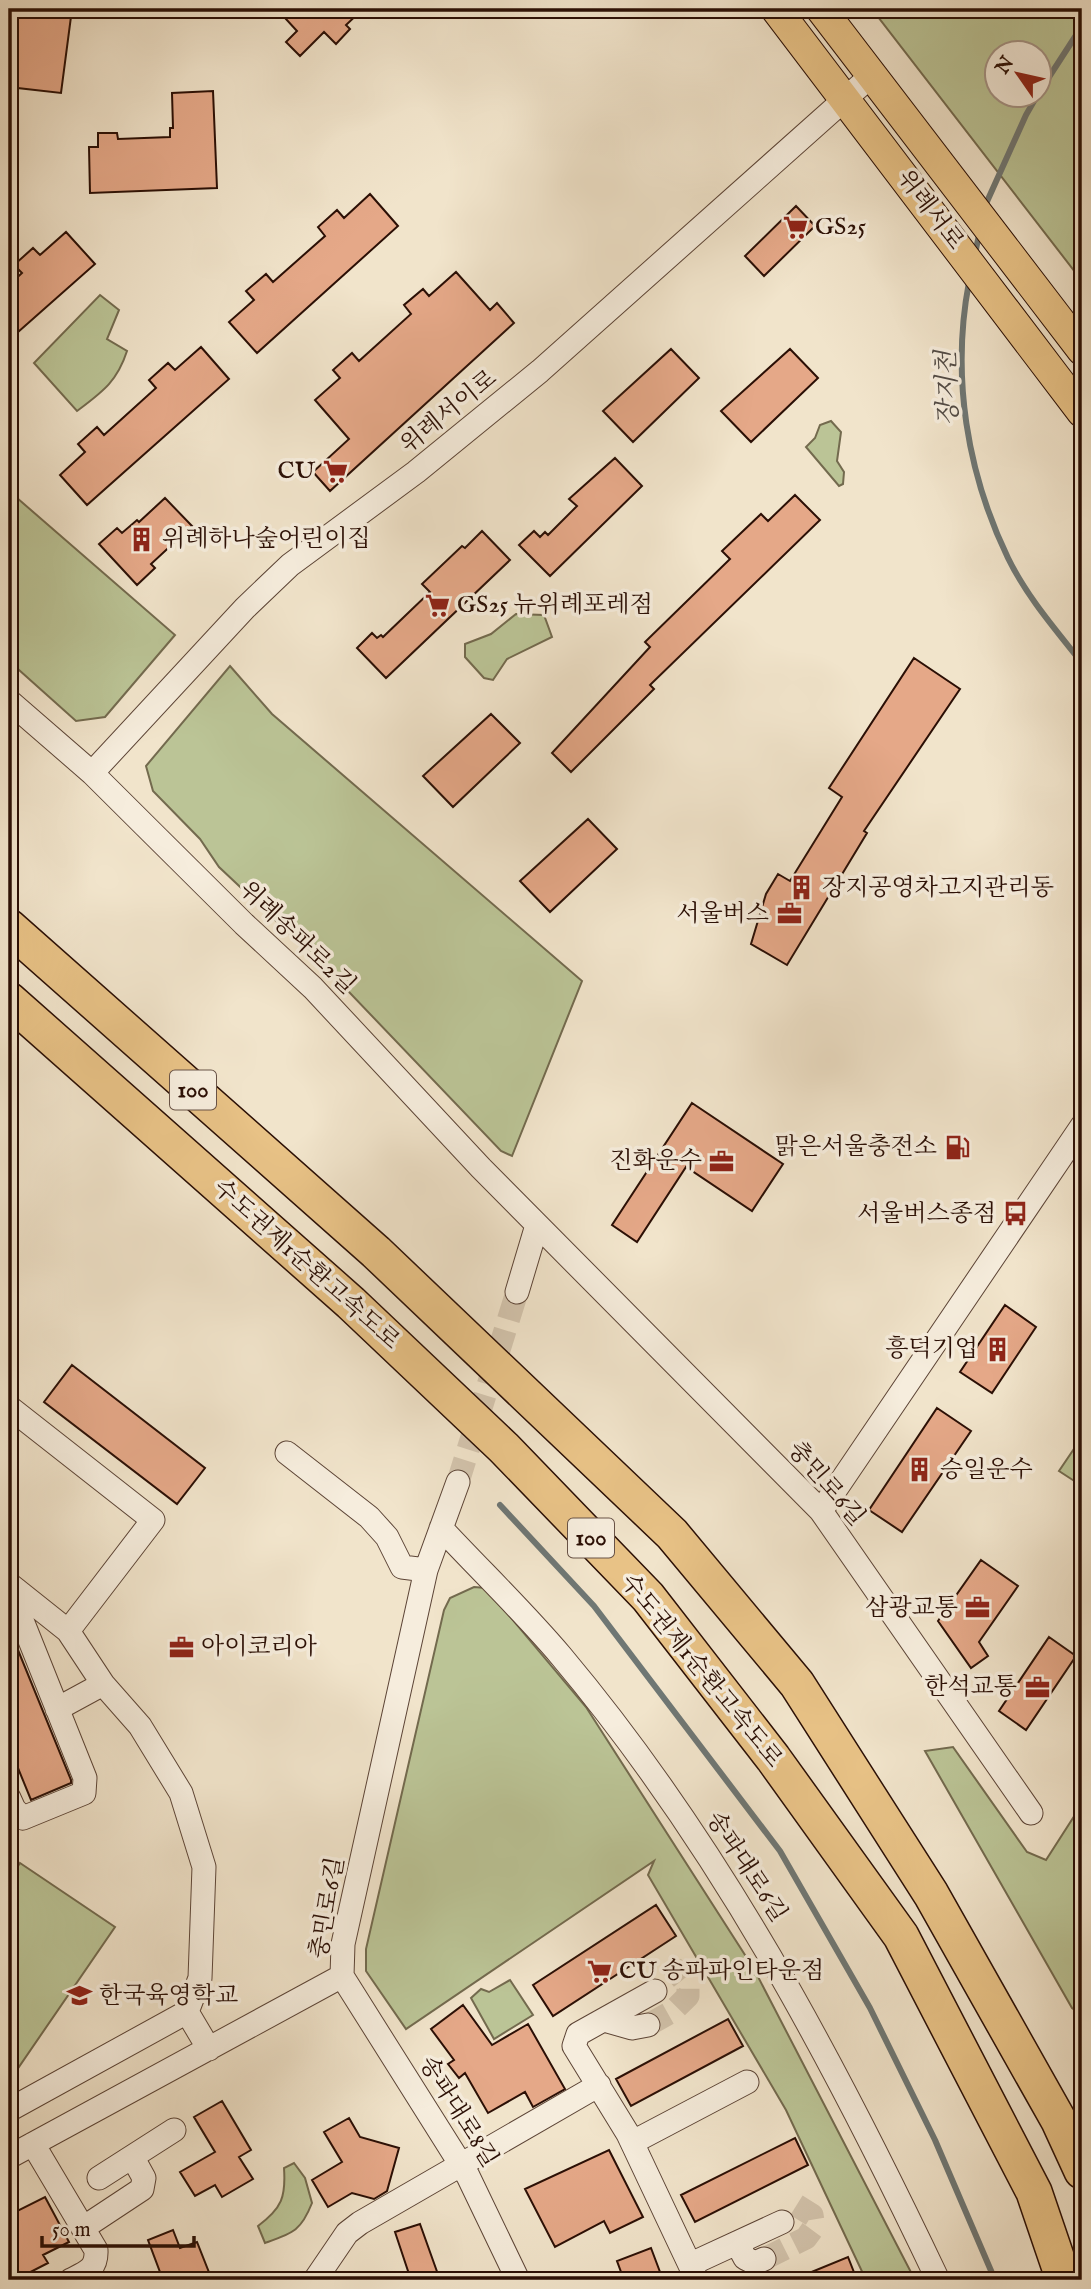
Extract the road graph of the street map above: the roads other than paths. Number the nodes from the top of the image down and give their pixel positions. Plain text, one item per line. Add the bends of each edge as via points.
1 (776, 9) edge
2 (821, 9) edge
3 (876, 81) junction
4 (845, 97) junction
5 (1082, 350) edge
6 (1082, 412) edge
7 (9, 701) edge
8 (92, 773) junction
9 (9, 927) edge
10 (9, 1000) edge
11 (1082, 1126) edge
12 (537, 1225) junction
13 (517, 1292) tunnel mouth
14 (9, 1408) edge
15 (287, 1453) dead end
16 (458, 1482) tunnel mouth
17 (821, 1511) junction
18 (440, 1528) junction
19 (426, 1570) junction
20 (9, 1586) edge
21 (68, 1631) junction
22 (103, 1684) junction
23 (57, 1709) junction
24 (9, 1798) edge
25 (1031, 1814) dead end
26 (342, 1976) junction
27 (655, 1991) dead end
28 (187, 2012) junction
29 (604, 2020) junction
30 (648, 2025) tunnel mouth
31 (209, 2049) junction
32 (747, 2082) dead end
33 (599, 2085) junction
34 (9, 2110) edge
35 (174, 2130) dead end
36 (633, 2142) junction
37 (33, 2144) junction
38 (9, 2157) edge
39 (133, 2158) junction
40 (463, 2166) junction
41 (1082, 2171) edge
42 (99, 2178) dead end
43 (782, 2222) dead end
44 (83, 2228) junction
45 (737, 2243) junction
46 (764, 2259) dead end
47 (694, 2272) edge
48 (71, 2280) edge
49 (315, 2280) edge
50 (518, 2280) edge
51 (938, 2280) edge
52 (1064, 2280) edge

1 - 4 main road, 위례서로
2 - 3 main road, 위례서로
3 - 4 street, 위례서이로
3 - 5 main road, 위례서로
4 - 6 main road, 위례서로
4 - 8 street, 위례서이로 via 540,371 416,472 290,565
7 - 8 street, 위례송파로2길
8 - 12 street, 위례송파로2길 via 313,988
9 - 41 highway, 100 via 376,1252 672,1535 797,1684 930,1894 1059,2121
10 - 52 highway, 수도권제1순환고속도로 / 100 via 351,1303 504,1448 648,1597 901,1936 1034,2192
11 - 17 street
12 - 13 street
12 - 17 street, 충민로6길
14 - 21 street via 153,1520
15 - 19 street via 369,1517 387,1536 402,1567
16 - 18 street, 충민로6길
17 - 25 street, 충민로6길
18 - 19 street, 충민로6길
18 - 51 street, 송파대로6길 via 560,1655 662,1787 746,1913 836,2071
19 - 26 street, 충민로6길 via 343,1944
20 - 21 street
20 - 23 street
21 - 22 street
22 - 23 street
22 - 28 street via 140,1726 181,1793 204,1867 200,1978
23 - 24 street via 85,1778 84,1793 23,1818
26 - 31 street, 충민로6길
26 - 40 street, 송파대로8길
27 - 29 street
28 - 31 street
28 - 34 street
29 - 30 street via 632,2028
29 - 33 street via 574,2039 576,2052
31 - 37 street, 충민로6길
32 - 36 street
33 - 36 street
33 - 40 street
35 - 39 street
36 - 47 street
37 - 38 street, 충민로6길
37 - 44 street
39 - 42 street
39 - 44 street via 144,2178 142,2189
40 - 49 street via 347,2232
40 - 50 street, 송파대로8길
43 - 45 street
44 - 48 street via 97,2261 91,2270
45 - 46 street via 745,2258 755,2263
45 - 47 street

